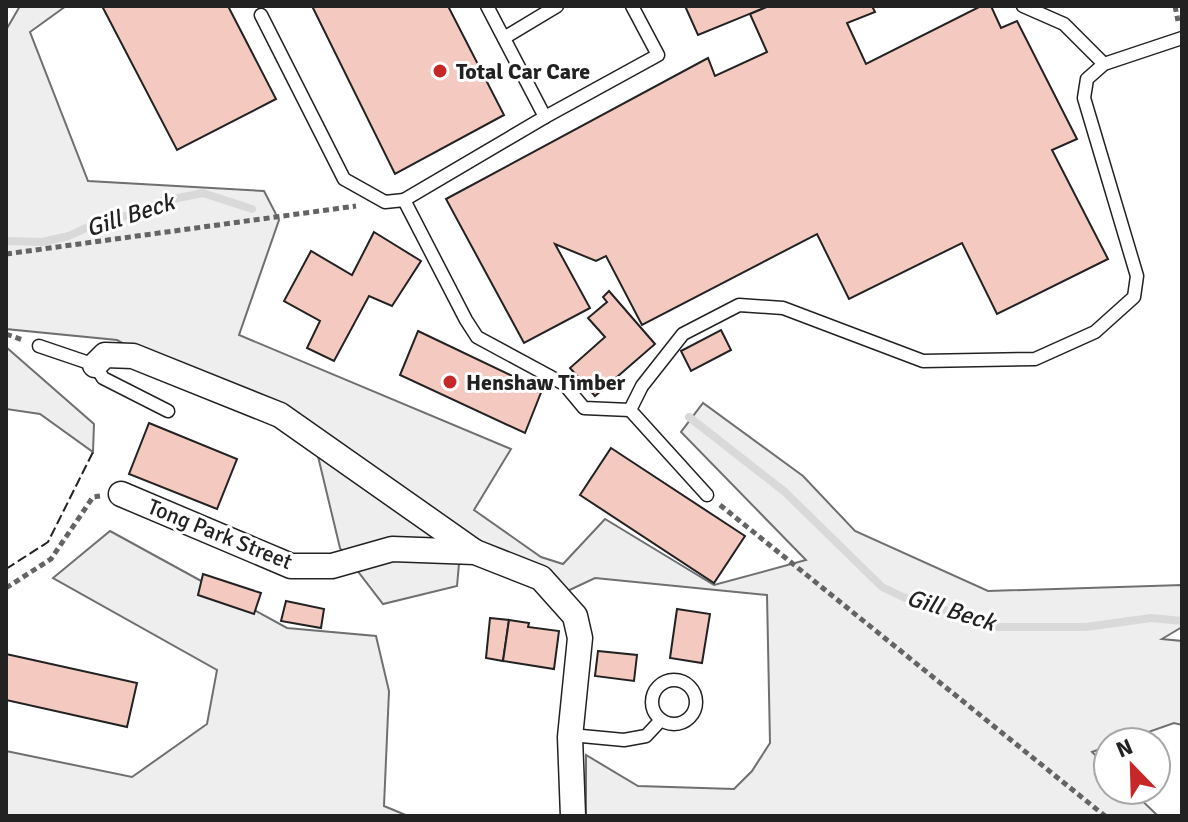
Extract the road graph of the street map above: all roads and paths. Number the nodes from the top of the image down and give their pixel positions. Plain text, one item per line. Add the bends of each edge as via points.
1 (487, 6) edge
2 (557, 6) edge
3 (632, 6) edge
4 (1023, 6) edge
5 (261, 15) dead end
6 (504, 38) junction
7 (1182, 38) edge
8 (1104, 64) junction
9 (545, 117) junction
10 (404, 200) junction
11 (385, 202) junction
12 (6, 254) edge
13 (39, 346) dead end
14 (95, 365) junction
15 (630, 410) junction
16 (168, 411) dead end
17 (121, 494) joint
18 (707, 495) joint
19 (475, 552) junction
20 (6, 588) edge
21 (660, 721) dead end
22 (571, 735) junction
23 (573, 816) edge
24 (1105, 816) edge

1 - 6 lane
2 - 6 lane
3 - 9 lane via 658,55
4 - 8 lane via 1064,24
5 - 11 lane via 344,179
6 - 9 lane
7 - 8 lane
8 - 15 lane via 1087,79 1084,98 1137,276 1134,297 1095,332 1035,359 923,361 783,308 739,305 683,334
9 - 10 lane
10 - 11 lane
10 - 15 lane via 477,337 564,384 584,408
11 - 12 path
13 - 14 lane
14 - 16 lane via 103,378
14 - 19 street via 105,355 133,356 280,415
15 - 18 lane
17 - 19 street, Tong Park Street via 291,566 332,566 392,549
17 - 20 path via 93,497 51,559
18 - 24 path
19 - 22 street, Tong Park Street via 541,578 575,616 580,638
21 - 22 lane via 646,736 624,740
22 - 23 street, Tong Park Street

